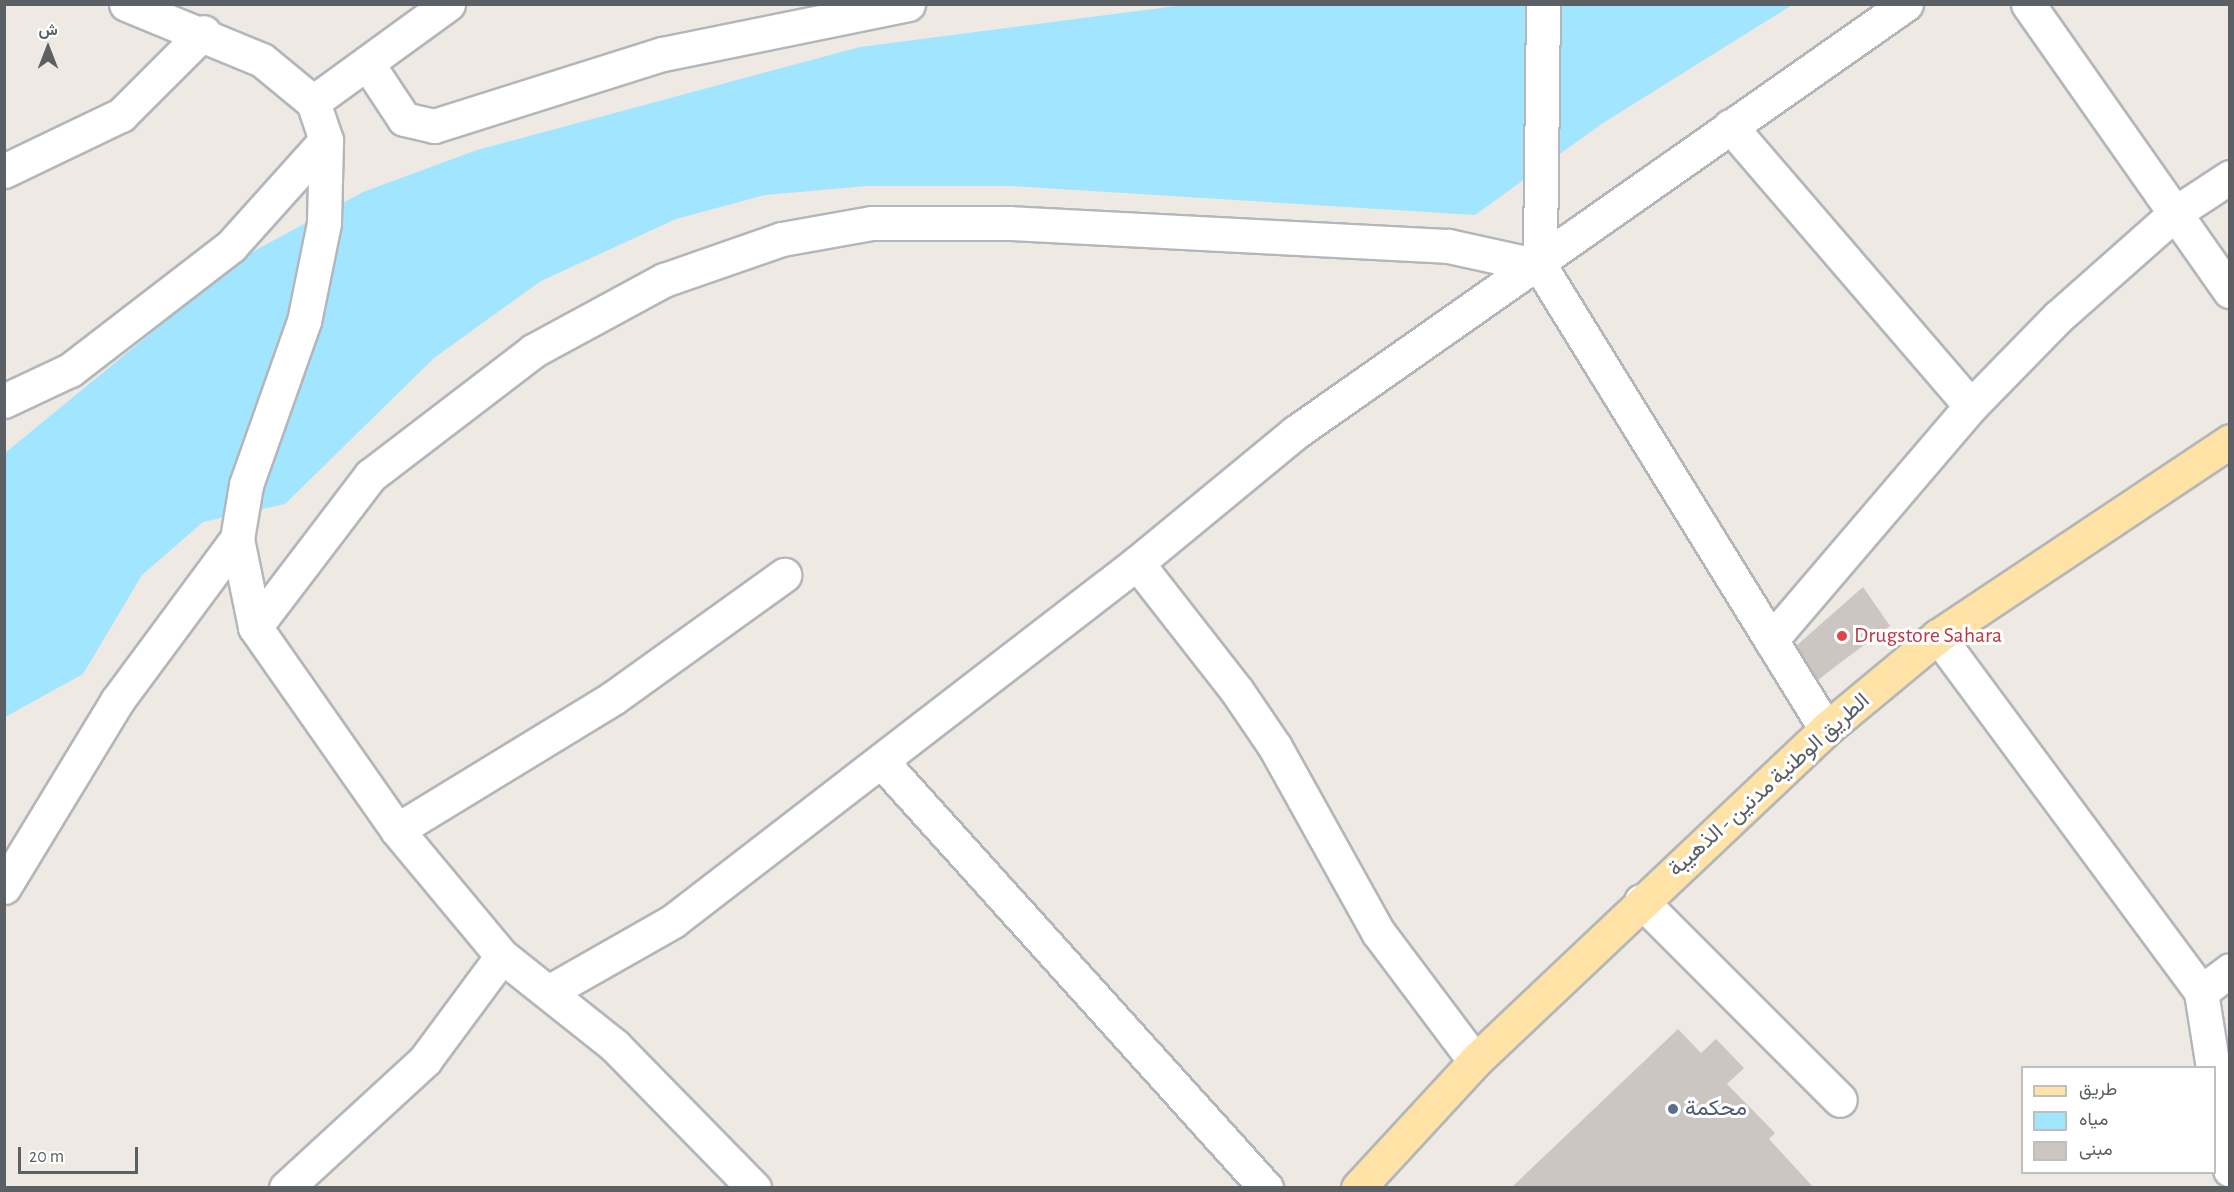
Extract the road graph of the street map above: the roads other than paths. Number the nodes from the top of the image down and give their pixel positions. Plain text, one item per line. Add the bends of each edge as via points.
1 (126, 4) edge
2 (908, 4) edge
3 (1543, 4) edge
4 (1906, 4) edge
5 (2028, 4) edge
6 (434, 9) edge
7 (204, 32) junction
8 (367, 63) junction
9 (313, 102) junction
10 (1730, 126) junction
11 (326, 140) junction
12 (4, 171) edge
13 (2229, 177) edge
14 (2178, 211) junction
15 (1540, 266) junction
16 (2229, 291) edge
17 (4, 401) edge
18 (1971, 406) junction
19 (2229, 441) edge
20 (237, 539) junction
21 (1137, 563) junction
22 (784, 575) dead end
23 (255, 627) junction
24 (1938, 636) junction
25 (1771, 640) junction
26 (1826, 729) junction
27 (882, 762) junction
28 (397, 830) junction
29 (4, 886) edge
30 (1641, 901) junction
31 (502, 956) junction
32 (2229, 970) edge
33 (550, 991) junction
34 (2201, 992) junction
35 (1475, 1061) junction
36 (2213, 1066) edge
37 (2216, 1087) edge
38 (1840, 1100) dead end
39 (2229, 1170) edge
40 (1362, 1186) edge
41 (286, 1188) edge
42 (754, 1188) edge
43 (1266, 1188) edge

1 - 7 street
2 - 8 street via 663,54 434,126 404,118
3 - 15 street
4 - 10 street
5 - 14 street
6 - 8 street
7 - 9 street via 262,60
7 - 12 street via 121,115
8 - 9 street
9 - 11 street
10 - 15 street
10 - 18 street
11 - 17 street via 231,246 70,370
11 - 20 street via 324,223 304,321 246,485
13 - 14 street
14 - 16 street
14 - 18 street via 2100,274
15 - 21 street via 1296,432
15 - 23 street via 1448,246 1009,223 872,223 782,239 664,280 533,351 371,475
15 - 25 street
18 - 25 street
19 - 24 main road, الطريق الوطنية مدنين - الذهيبة
20 - 23 street
20 - 29 street via 117,701
21 - 27 street
21 - 35 street via 1237,691 1275,747 1378,932
22 - 28 street via 613,698
23 - 28 street
24 - 26 main road, الطريق الوطنية مدنين - الذهيبة
24 - 34 street
25 - 26 street
26 - 30 main road, الطريق الوطنية مدنين - الذهيبة
27 - 33 street via 673,921
27 - 43 street
28 - 31 street
30 - 35 main road, الطريق الوطنية مدنين - الذهيبة
30 - 38 street
31 - 33 street
31 - 41 street via 425,1060
32 - 34 street
33 - 42 street via 615,1046
34 - 36 street
35 - 40 main road, الطريق الوطنية مدنين - الذهيبة
37 - 39 street

